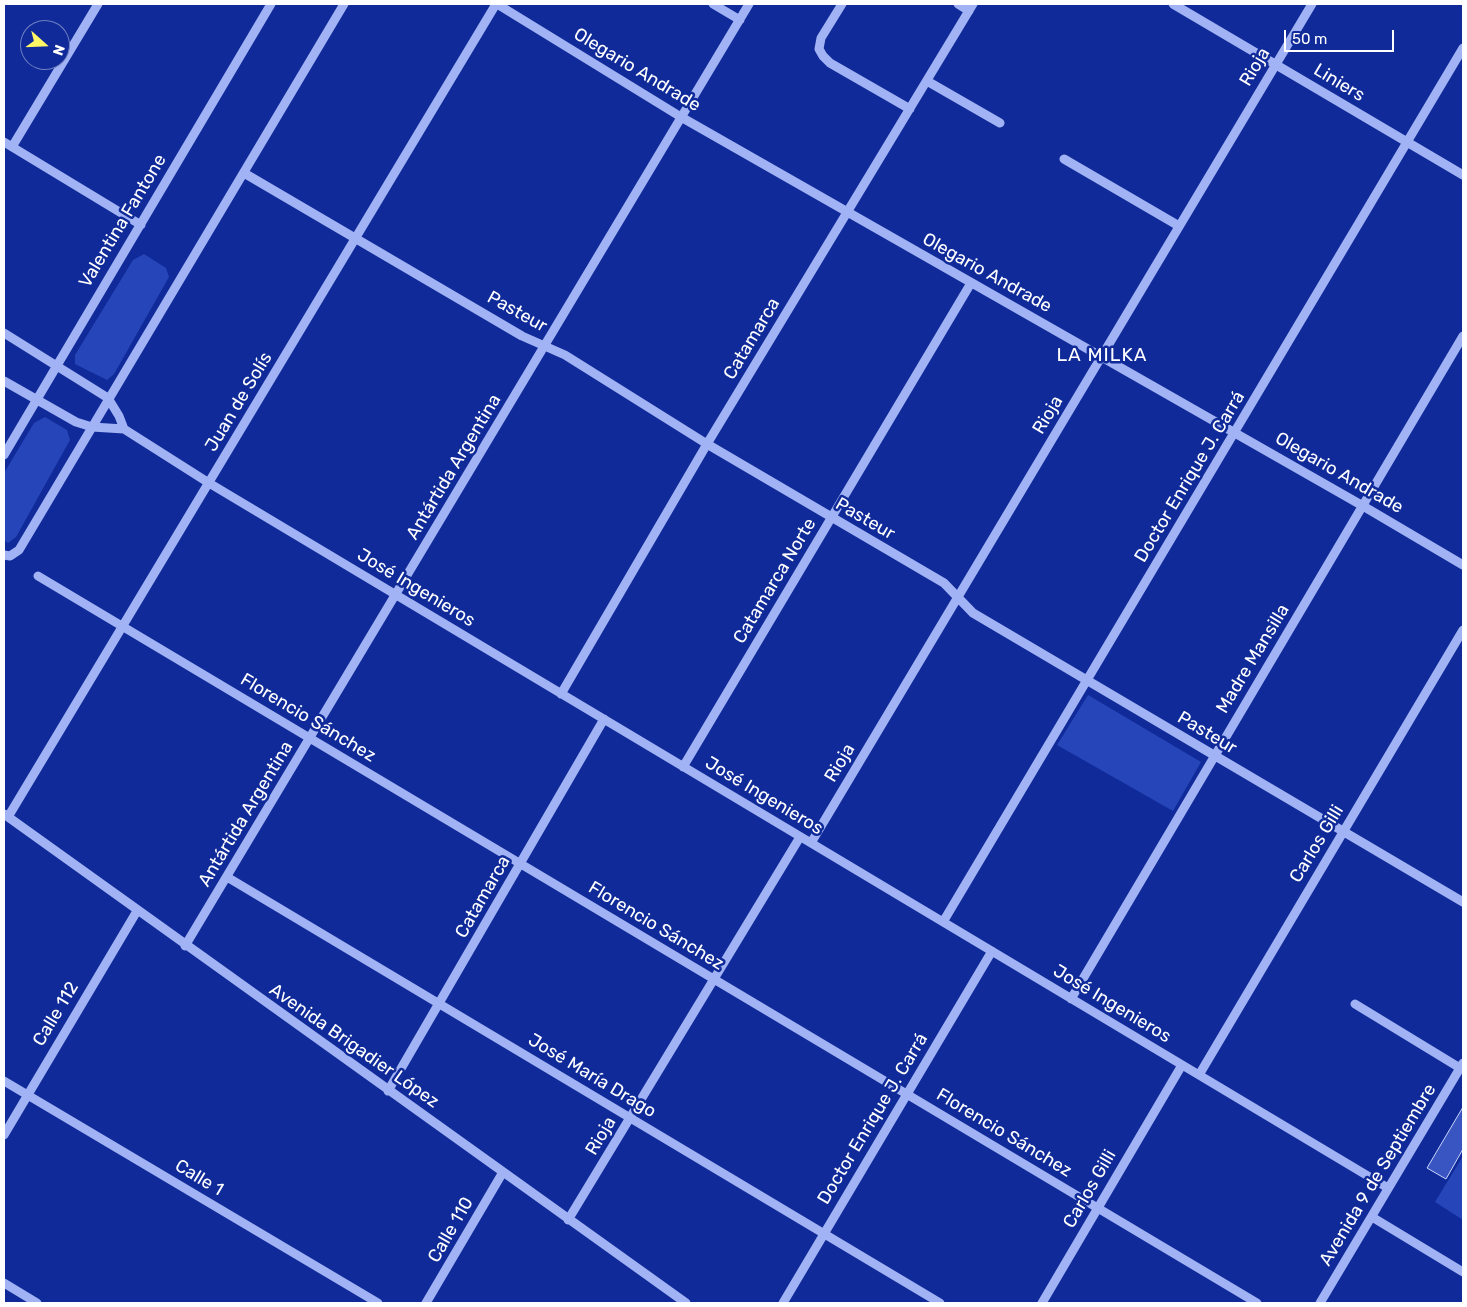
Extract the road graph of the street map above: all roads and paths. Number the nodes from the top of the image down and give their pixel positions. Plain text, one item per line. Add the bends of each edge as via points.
1 (98, 4) edge
2 (271, 4) edge
3 (344, 4) edge
4 (496, 4) edge
5 (714, 4) edge
6 (749, 4) edge
7 (842, 4) edge
8 (958, 4) edge
9 (1172, 4) edge
10 (1312, 4) edge
11 (971, 7) edge
12 (740, 20) junction
13 (1463, 48) edge
14 (1276, 64) junction
15 (927, 81) junction
16 (910, 109) junction
17 (681, 117) junction
18 (1000, 123) dead end
19 (4, 142) edge
20 (1409, 142) junction
21 (12, 147) junction
22 (1064, 159) dead end
23 (244, 173) junction
24 (1463, 175) edge
25 (848, 213) junction
26 (141, 224) junction
27 (1179, 226) junction
28 (357, 238) junction
29 (971, 283) junction
30 (4, 333) edge
31 (1463, 336) edge
32 (545, 346) junction
33 (1102, 356) junction
34 (56, 364) junction
35 (4, 381) edge
36 (108, 398) junction
37 (35, 400) junction
38 (92, 427) junction
39 (124, 429) junction
40 (1236, 433) junction
41 (707, 444) junction
42 (4, 454) edge
43 (209, 483) junction
44 (1363, 506) junction
45 (831, 518) junction
46 (4, 555) edge
47 (1463, 565) edge
48 (38, 576) dead end
49 (396, 595) junction
50 (958, 597) junction
51 (122, 626) junction
52 (1463, 630) edge
53 (1087, 680) junction
54 (561, 694) junction
55 (604, 719) junction
56 (310, 738) junction
57 (1214, 756) junction
58 (683, 766) junction
59 (6, 815) edge
60 (1343, 832) junction
61 (800, 837) junction
62 (811, 843) junction
63 (520, 864) junction
64 (227, 877) junction
65 (1463, 902) edge
66 (137, 911) junction
67 (943, 922) junction
68 (185, 946) junction
69 (992, 951) junction
70 (714, 979) junction
71 (1071, 999) junction
72 (440, 1004) junction
73 (1355, 1004) dead end
74 (1182, 1065) junction
75 (1462, 1065) edge
76 (1199, 1075) junction
77 (4, 1081) edge
78 (388, 1090) junction
79 (907, 1094) junction
80 (28, 1095) junction
81 (630, 1118) junction
82 (4, 1135) edge
83 (503, 1172) junction
84 (1388, 1188) junction
85 (1098, 1208) junction
86 (1372, 1218) junction
87 (568, 1220) junction
88 (824, 1234) junction
89 (1463, 1272) edge
90 (4, 1283) edge
91 (38, 1303) edge
92 (378, 1303) edge
93 (426, 1303) edge
94 (686, 1303) edge
95 (783, 1303) edge
96 (940, 1303) edge
97 (1042, 1303) edge
98 (1258, 1303) edge
99 (1320, 1303) edge

1 - 21 street
2 - 26 street, Valentina Fantone
3 - 23 street
4 - 17 street, Olegario Andrade
4 - 28 street, Juan de Solís
5 - 12 street
6 - 12 street, Antártida Argentina
7 - 16 street via 821,38 819,49 823,56
8 - 11 street
9 - 14 street, Liniers
10 - 14 street, Rioja
11 - 15 street, Catamarca
12 - 17 street, Antártida Argentina
13 - 20 street, Doctor Enrique J. Carrá
14 - 20 street, Liniers
14 - 27 street, Rioja
15 - 16 street, Catamarca
15 - 18 street
16 - 25 street, Catamarca
17 - 25 street, Olegario Andrade
17 - 32 street, Antártida Argentina
19 - 21 street
20 - 24 street, Liniers
20 - 40 street, Doctor Enrique J. Carrá
21 - 26 street
22 - 27 street
23 - 28 street, Pasteur
23 - 36 street
25 - 29 street, Olegario Andrade
25 - 41 street, Catamarca
26 - 34 street, Valentina Fantone
27 - 33 street, Rioja
28 - 32 street, Pasteur via 522,336
28 - 43 street, Juan de Solís
29 - 33 street, Olegario Andrade
29 - 45 street, Catamarca Norte
30 - 34 street
31 - 44 street, Madre Mansilla
32 - 41 street, Pasteur via 565,355
32 - 49 street, Antártida Argentina
33 - 40 street, Olegario Andrade
33 - 50 street, Rioja
34 - 36 street
34 - 37 street, Valentina Fantone
35 - 37 street
36 - 38 street
36 - 39 street
37 - 38 street
37 - 42 street, Valentina Fantone
38 - 39 street
38 - 46 street via 19,550 10,556
39 - 43 street, José Ingenieros
40 - 44 street, Olegario Andrade
40 - 53 street, Doctor Enrique J. Carrá
41 - 45 street, Pasteur
41 - 54 street, Catamarca
43 - 49 street, José Ingenieros
43 - 51 street, Juan de Solís
44 - 47 street, Olegario Andrade
44 - 57 street, Madre Mansilla
45 - 50 street, Pasteur via 944,583
45 - 58 street, Catamarca Norte
48 - 51 street, Florencio Sánchez
49 - 54 street, José Ingenieros
49 - 56 street, Antártida Argentina
50 - 53 street, Pasteur via 973,613
50 - 62 street, Rioja
51 - 56 street, Florencio Sánchez
51 - 59 street, Juan de Solís
52 - 60 street, Carlos Gilli
53 - 57 street, Pasteur
53 - 67 street, Doctor Enrique J. Carrá
54 - 55 street, José Ingenieros
55 - 58 street, José Ingenieros
55 - 63 street, Catamarca
56 - 63 street, Florencio Sánchez
56 - 64 street, Antártida Argentina
57 - 60 street, Pasteur
57 - 71 street, Madre Mansilla
58 - 61 street, José Ingenieros
59 - 66 street, Avenida Brigadier López
60 - 65 street, Pasteur
60 - 76 street, Carlos Gilli
61 - 62 street, José Ingenieros
61 - 70 street, Rioja
62 - 67 street, José Ingenieros
63 - 70 street, Florencio Sánchez
63 - 72 street, Catamarca
64 - 68 street, Antártida Argentina
64 - 72 street, José María Drago
66 - 68 street, Avenida Brigadier López
66 - 80 street, Calle 112
67 - 69 street, José Ingenieros
68 - 78 street, Avenida Brigadier López
69 - 71 street, José Ingenieros
69 - 79 street, Doctor Enrique J. Carrá
70 - 79 street, Florencio Sánchez
70 - 81 street, Rioja
71 - 74 street, José Ingenieros
72 - 78 street, Catamarca
72 - 81 street, José María Drago
73 - 75 street
74 - 76 street, José Ingenieros
74 - 85 street, Carlos Gilli
75 - 84 street, Avenida 9 de Septiembre
76 - 84 street, José Ingenieros
77 - 80 street, Calle 1
78 - 83 street, Avenida Brigadier López
79 - 85 street, Florencio Sánchez
79 - 88 street, Doctor Enrique J. Carrá
80 - 82 street, Calle 112
80 - 92 street, Calle 1
81 - 87 street, Rioja
81 - 88 street, José María Drago
83 - 87 street, Avenida Brigadier López
83 - 93 street, Calle 110
84 - 86 street, Avenida 9 de Septiembre
85 - 97 street, Carlos Gilli
85 - 98 street, Florencio Sánchez
86 - 89 street
86 - 99 street, Avenida 9 de Septiembre
87 - 94 street, Avenida Brigadier López
88 - 95 street, Doctor Enrique J. Carrá
88 - 96 street, José María Drago
90 - 91 street

